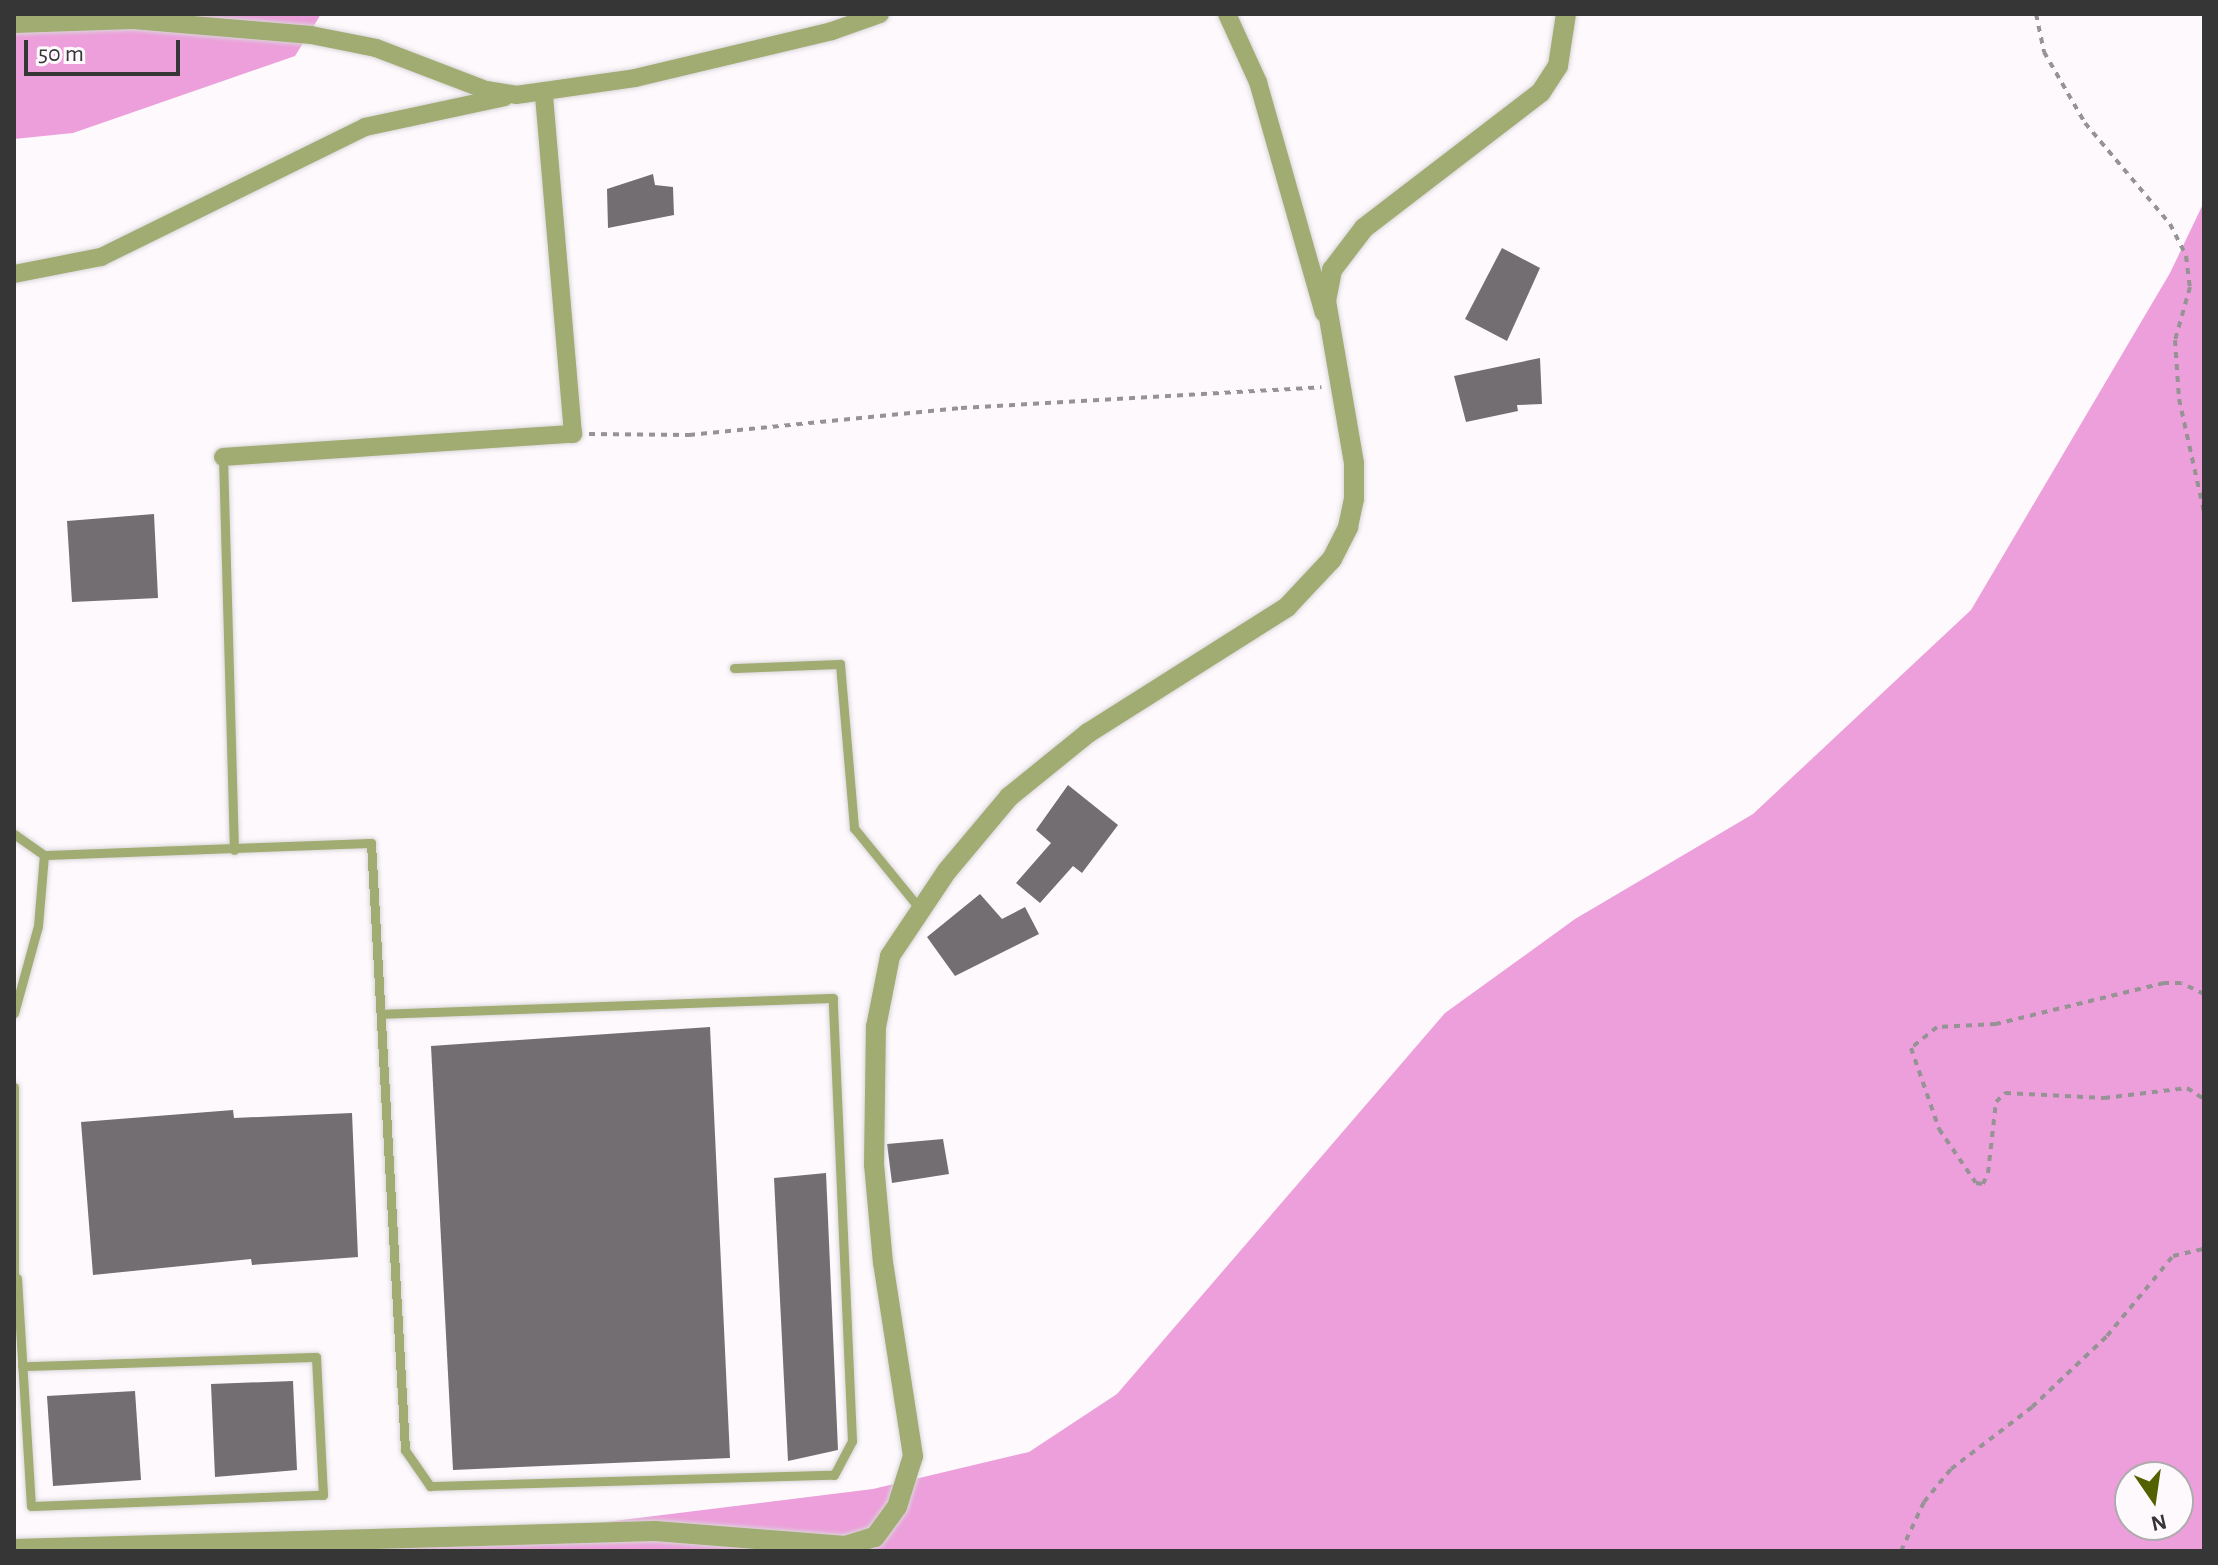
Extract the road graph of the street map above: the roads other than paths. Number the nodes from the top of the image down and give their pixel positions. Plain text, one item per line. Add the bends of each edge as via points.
1 (880, 14) edge
2 (1227, 14) edge
3 (1566, 14) edge
4 (14, 24) edge
5 (544, 93) junction
6 (516, 95) junction
7 (14, 274) edge
8 (1332, 343) junction
9 (223, 457) joint
10 (734, 668) dead end
11 (14, 834) edge
12 (234, 850) junction
13 (44, 855) junction
14 (920, 909) junction
15 (14, 1013) edge
16 (381, 1014) junction
17 (14, 1087) edge
18 (15, 1278) edge
19 (22, 1366) junction
20 (14, 1549) edge

1 - 5 street via 832,31 635,78
2 - 8 street via 1258,82
3 - 8 street via 1558,66 1541,92 1389,207 1349,244 1328,285
4 - 6 street via 133,20 311,35 376,48 486,90
5 - 6 street
5 - 9 street via 573,434
6 - 7 street via 365,127 101,257
8 - 14 street via 1354,463 1354,499 1348,527 1309,588 1039,771 981,825
9 - 12 lane
10 - 14 lane via 840,664 854,828
11 - 13 lane
12 - 13 lane
12 - 16 lane via 371,843
13 - 15 lane via 38,926
14 - 20 street via 890,956 876,1027 874,1150 880,1235 913,1456 897,1507 875,1537 845,1546 655,1531
16 - 16 lane via 405,1450 430,1486 834,1475 852,1441 833,998
17 - 18 lane
18 - 19 lane
19 - 19 lane via 31,1506 323,1495 316,1357

